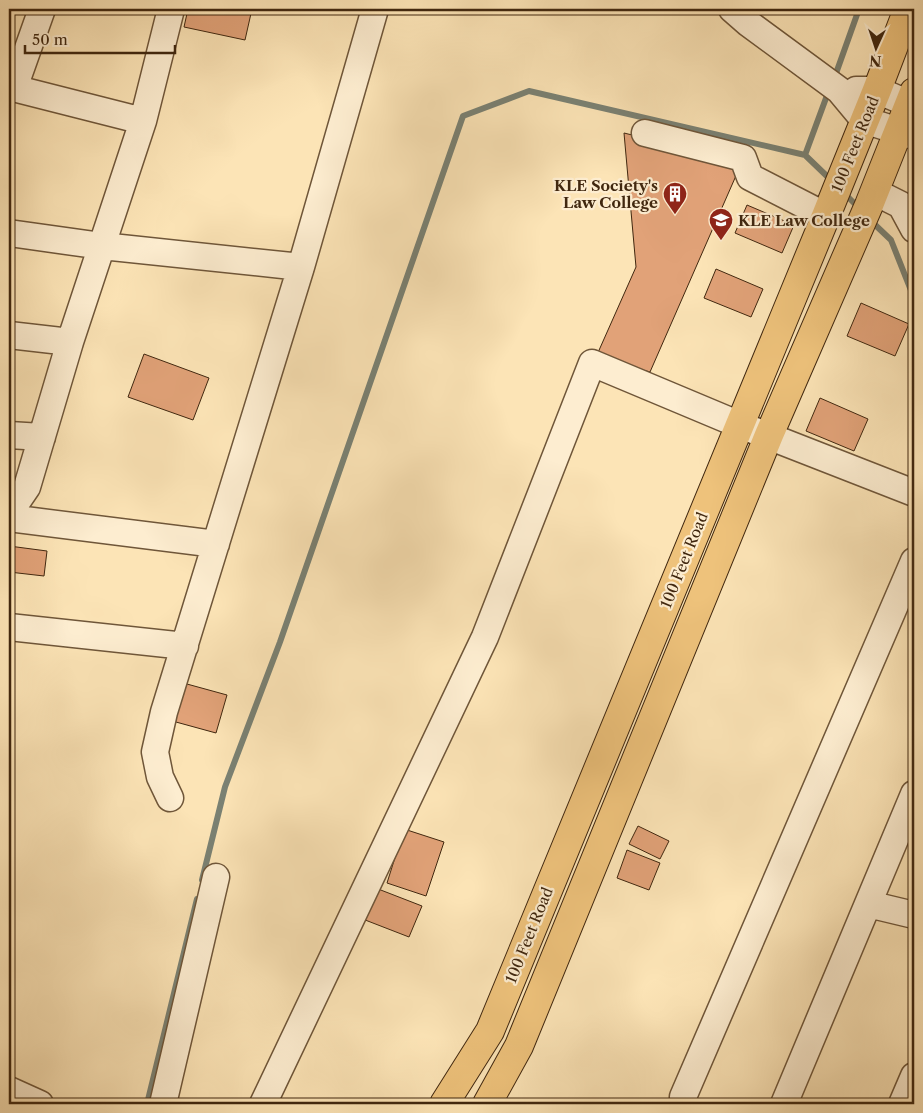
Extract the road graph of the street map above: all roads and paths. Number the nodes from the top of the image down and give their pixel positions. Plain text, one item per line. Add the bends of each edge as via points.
1 (42, 9) edge
2 (171, 9) edge
3 (375, 9) edge
4 (732, 9) edge
5 (908, 9) edge
6 (834, 86) junction
7 (12, 88) edge
8 (877, 90) junction
9 (913, 101) edge
10 (864, 120) junction
11 (144, 121) junction
12 (645, 133) dead end
13 (907, 134) edge
14 (834, 196) junction
15 (868, 207) junction
16 (914, 229) edge
17 (9, 232) edge
18 (102, 246) junction
19 (301, 267) junction
20 (9, 335) edge
21 (70, 342) junction
22 (740, 425) junction
23 (9, 435) edge
24 (768, 435) junction
25 (42, 438) junction
26 (914, 493) edge
27 (9, 511) edge
28 (9, 518) edge
29 (216, 544) junction
30 (914, 561) edge
31 (9, 626) edge
32 (184, 646) junction
33 (914, 794) edge
34 (170, 798) dead end
35 (216, 877) dead end
36 (868, 904) junction
37 (914, 915) edge
38 (490, 1031) junction
39 (519, 1046) junction
40 (914, 1076) edge
41 (9, 1090) edge
42 (683, 1097) dead end
43 (40, 1104) edge
44 (163, 1104) edge
45 (263, 1104) edge
46 (444, 1104) edge
47 (487, 1104) edge
48 (784, 1104) edge
49 (902, 1104) edge

1 - 7 street
2 - 11 street
3 - 19 street
4 - 6 street
5 - 8 main road, 100 Feet Road
6 - 8 street
6 - 10 street
7 - 11 street
8 - 9 street
8 - 10 main road, 100 Feet Road
9 - 13 main road, 100 Feet Road
10 - 13 street
10 - 14 main road, 100 Feet Road
11 - 18 street
12 - 14 street via 743,158 750,177
13 - 15 main road, 100 Feet Road
14 - 22 main road, 100 Feet Road
15 - 16 street via 901,205
15 - 24 main road, 100 Feet Road
17 - 18 street
18 - 19 street
18 - 21 street
19 - 29 street
20 - 21 street
21 - 25 street
22 - 24 street
22 - 38 main road, 100 Feet Road
22 - 45 street via 592,363 485,638
23 - 25 street
24 - 26 street
24 - 39 main road, 100 Feet Road
25 - 27 street via 27,487
28 - 29 street
29 - 32 street
30 - 42 street
31 - 32 street
32 - 34 street via 155,752 160,777
33 - 36 street
35 - 44 street
36 - 37 street
36 - 48 street
38 - 39 main road
38 - 46 main road, 100 Feet Road
39 - 47 main road, 100 Feet Road
40 - 49 street
41 - 43 street

